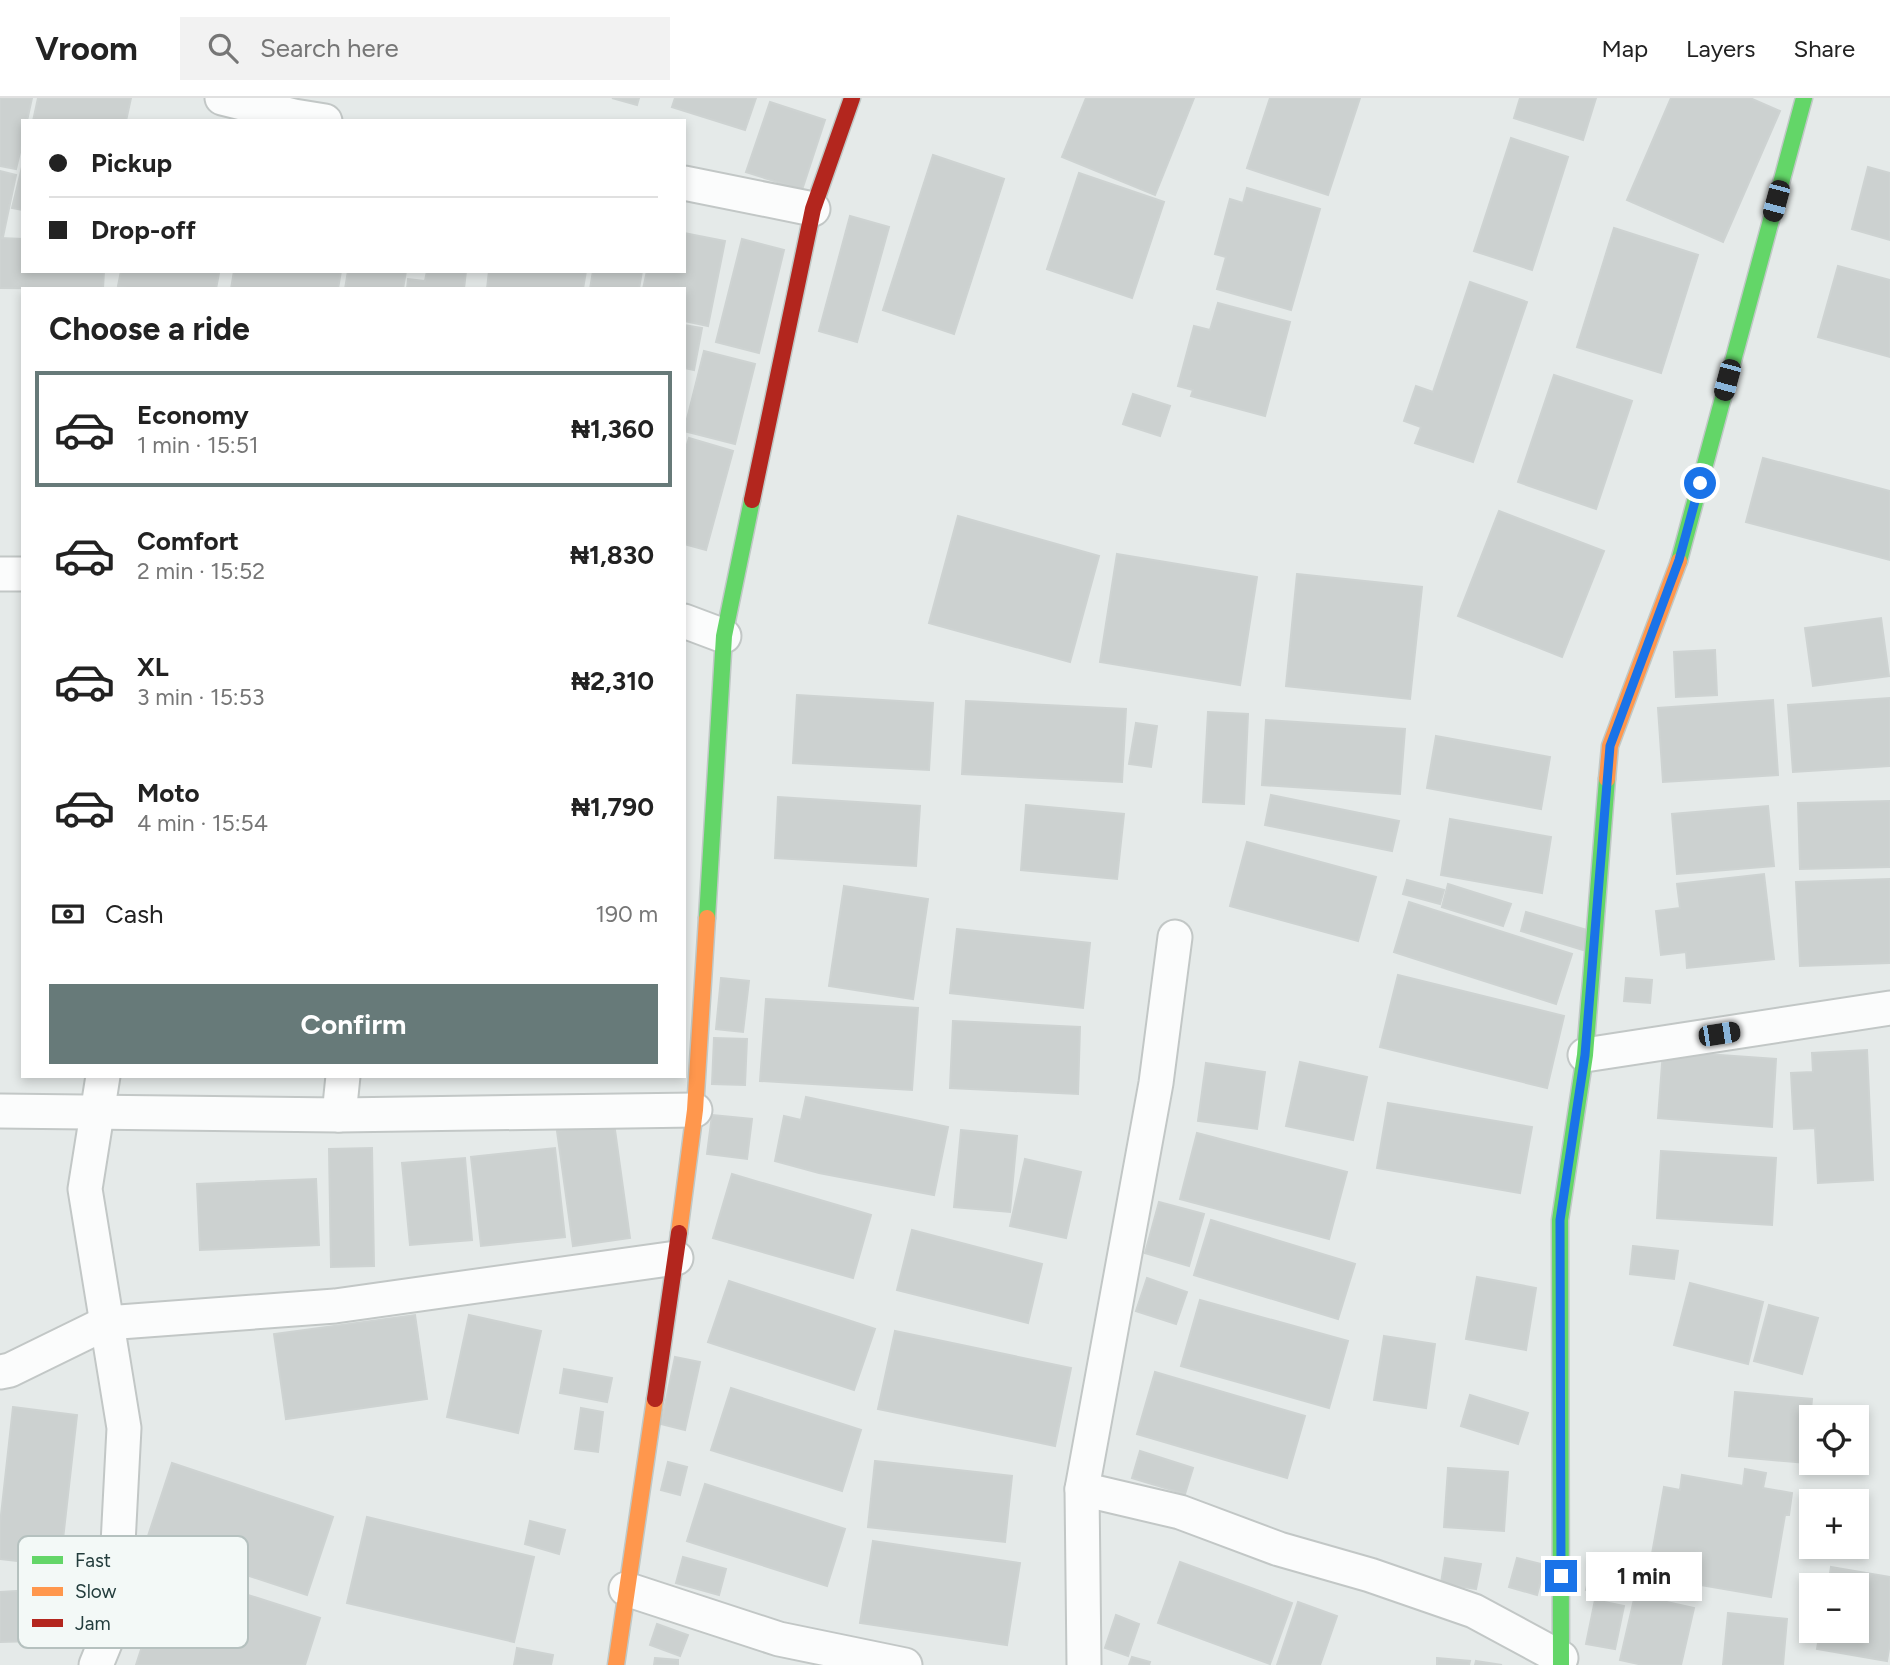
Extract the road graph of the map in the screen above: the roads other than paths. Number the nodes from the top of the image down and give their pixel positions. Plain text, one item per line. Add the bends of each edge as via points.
1 (222, 98) edge
2 (852, 98) edge
3 (1804, 98) edge
4 (313, 119) edge
5 (686, 183) edge
6 (813, 209) junction
7 (0, 574) edge
8 (21, 574) edge
9 (686, 622) edge
10 (724, 636) junction
11 (1175, 937) dead end
12 (1890, 1008) edge
13 (1585, 1055) junction
14 (103, 1078) edge
15 (343, 1078) edge
16 (695, 1110) junction
17 (0, 1111) edge
18 (97, 1111) junction
19 (340, 1115) junction
20 (676, 1258) junction
21 (106, 1323) junction
22 (0, 1372) edge
23 (1082, 1489) junction
24 (118, 1536) edge
25 (626, 1589) junction
26 (103, 1648) edge
27 (1561, 1662) edge
28 (96, 1665) edge
29 (616, 1665) edge
30 (905, 1665) edge
31 (1084, 1665) edge

1 - 4 street
2 - 6 street
3 - 13 street via 1679,560 1610,746
5 - 6 street
6 - 10 street
7 - 8 street
9 - 10 street
10 - 16 street
11 - 23 street via 1156,1083
12 - 13 street
13 - 27 street via 1560,1220
14 - 18 street
15 - 19 street
16 - 19 street
16 - 20 street
17 - 18 street
18 - 19 street
18 - 21 street via 85,1189
20 - 21 street via 335,1306
20 - 25 street
21 - 22 street
21 - 24 street via 124,1428
23 - 27 street via 1180,1512 1474,1611
23 - 31 street
25 - 29 street
25 - 30 street via 779,1639
26 - 28 street

